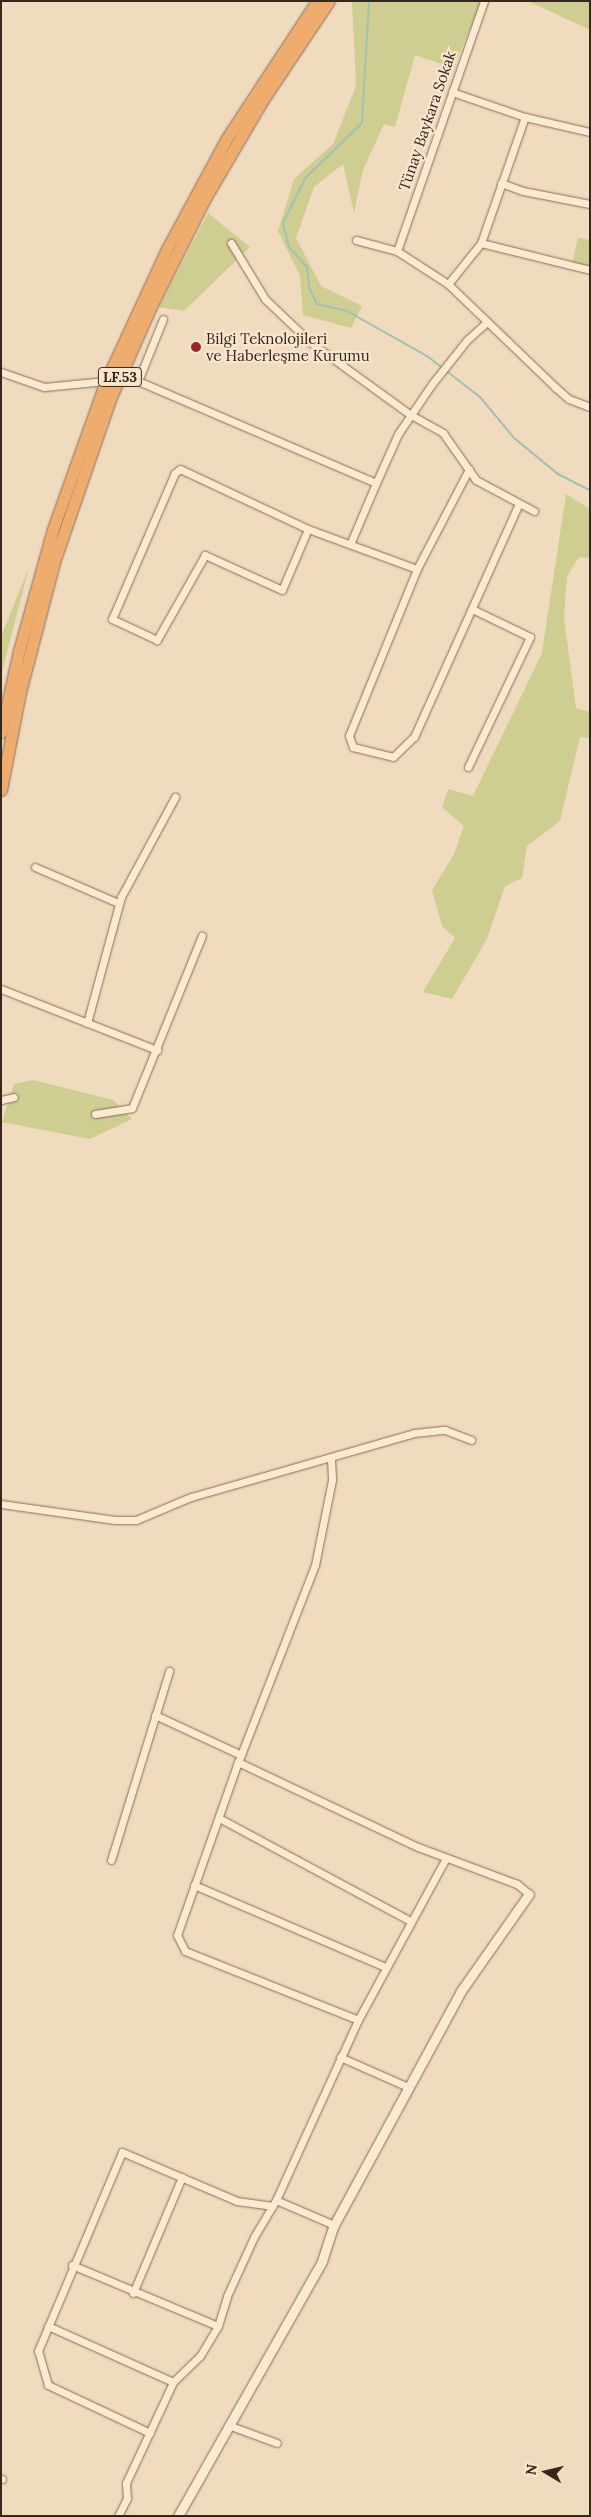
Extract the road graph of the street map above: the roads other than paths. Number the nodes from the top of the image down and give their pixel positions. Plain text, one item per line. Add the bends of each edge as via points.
1 (316, 1) edge
2 (329, 1) edge
3 (484, 1) edge
4 (452, 92) junction
5 (524, 117) junction
6 (590, 132) edge
7 (501, 183) junction
8 (590, 204) edge
9 (356, 240) dead end
10 (231, 243) dead end
11 (481, 243) junction
12 (397, 251) junction
13 (590, 270) edge
14 (448, 284) junction
15 (163, 318) dead end
16 (487, 322) junction
17 (1, 372) edge
18 (106, 381) junction
19 (590, 407) edge
20 (411, 415) junction
21 (469, 469) junction
22 (376, 483) junction
23 (519, 503) junction
24 (534, 511) dead end
25 (308, 529) junction
26 (351, 542) junction
27 (417, 569) junction
28 (472, 608) junction
29 (1, 732) edge
30 (468, 767) dead end
31 (1, 790) edge
32 (175, 797) dead end
33 (35, 866) dead end
34 (118, 903) junction
35 (202, 936) dead end
36 (1, 989) edge
37 (87, 1023) junction
38 (157, 1050) junction
39 (1, 1093) edge
40 (1, 1100) edge
41 (95, 1114) dead end
42 (471, 1440) dead end
43 (331, 1458) junction
44 (1, 1504) edge
45 (169, 1671) dead end
46 (155, 1715) junction
47 (241, 1754) junction
48 (238, 1762) junction
49 (219, 1818) junction
50 (446, 1858) junction
51 (111, 1860) dead end
52 (194, 1886) junction
53 (529, 1894) joint
54 (410, 1921) junction
55 (385, 1967) junction
56 (358, 2020) junction
57 (340, 2057) junction
58 (408, 2087) junction
59 (182, 2178) junction
60 (275, 2203) junction
61 (334, 2225) junction
62 (72, 2265) junction
63 (133, 2293) junction
64 (48, 2326) junction
65 (218, 2326) junction
66 (173, 2382) junction
67 (228, 2425) junction
68 (150, 2433) junction
69 (277, 2443) dead end
70 (118, 2516) edge
71 (178, 2516) edge

1 - 18 highway, LF.53 via 222,147 167,249
2 - 31 highway, LF.53 via 258,108 204,200 151,306 114,390 54,562 20,692
3 - 4 street, Tünay Baykara Sokak
4 - 5 street
4 - 12 street, Tünay Baykara Sokak
5 - 6 street
5 - 7 street
7 - 8 street via 523,192
7 - 11 street
9 - 12 street
10 - 20 street via 271,306 310,342
11 - 13 street
11 - 14 street
12 - 14 street
14 - 16 street
15 - 22 street via 138,381
16 - 19 street via 555,388 569,399
16 - 20 street via 451,360
17 - 18 street via 44,387
18 - 29 highway, LF.53 via 53,529 19,651
20 - 21 street via 443,433
20 - 22 street via 398,434
21 - 23 street via 476,480
21 - 27 street
22 - 26 street
23 - 24 street
23 - 28 street
25 - 25 street via 282,590 205,555 157,640 112,619 177,470 183,469
25 - 26 street
26 - 27 street
27 - 28 street via 349,736 353,747 392,757 414,737
28 - 30 street via 530,637
32 - 34 street
33 - 34 street
34 - 37 street
35 - 38 street
36 - 37 street
37 - 38 street
38 - 41 street via 132,1108
39 - 40 street via 14,1096
42 - 43 street via 445,1430 414,1433
43 - 44 street via 191,1498 136,1520
43 - 47 street via 332,1480 315,1565
45 - 46 street
46 - 47 street
46 - 51 street
47 - 48 street
48 - 49 street
48 - 50 street
49 - 52 street
49 - 54 street
50 - 53 street via 516,1884
50 - 54 street
52 - 55 street
52 - 56 street via 177,1935 185,1951
53 - 58 street via 461,1991
54 - 55 street
55 - 56 street
56 - 57 street
57 - 58 street
57 - 60 street
58 - 61 street
59 - 60 street via 237,2201
59 - 62 street via 122,2152
59 - 63 street
60 - 61 street
60 - 65 street via 250,2246 227,2296
61 - 67 street via 322,2261
62 - 63 street
62 - 64 street
63 - 65 street
64 - 66 street
64 - 68 street via 38,2351 48,2385
65 - 66 street via 200,2356
66 - 68 street
67 - 69 street
67 - 71 street
68 - 70 street via 126,2483 127,2498

